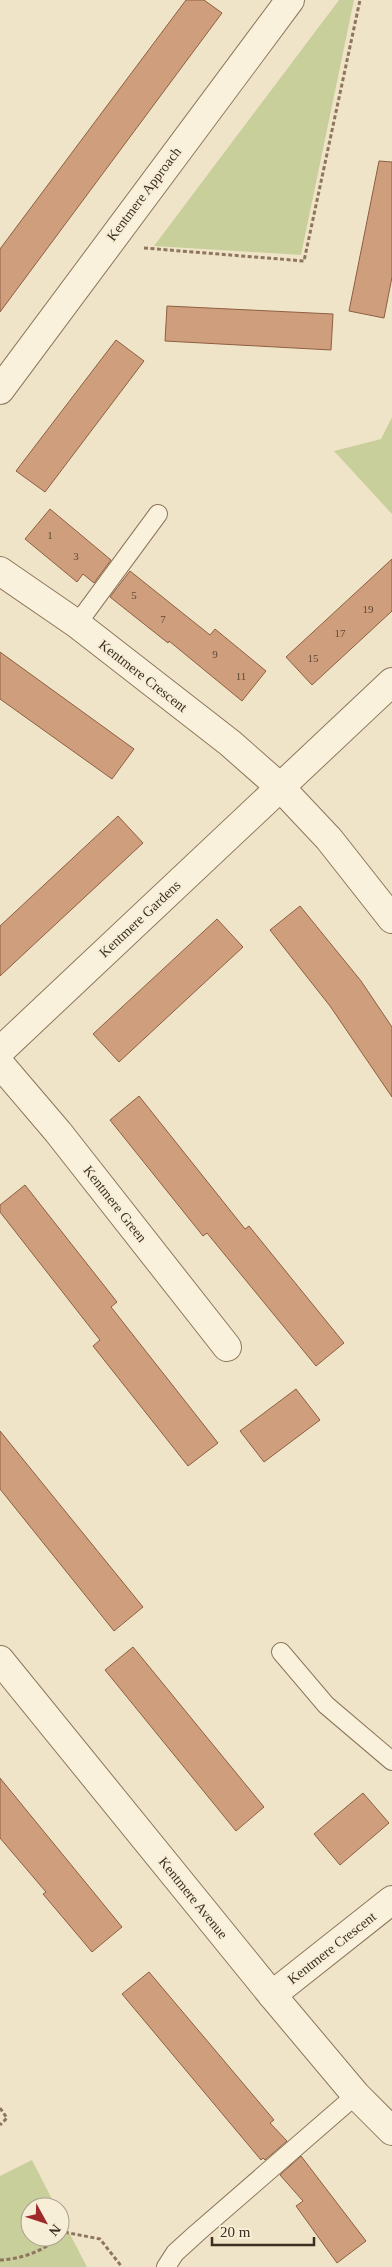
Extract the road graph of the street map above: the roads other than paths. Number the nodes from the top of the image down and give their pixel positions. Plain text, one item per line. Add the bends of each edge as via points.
1 (290, 0) edge
2 (0, 390) edge
3 (158, 514) dead end
4 (0, 571) edge
5 (77, 624) junction
6 (392, 682) edge
7 (281, 788) junction
8 (392, 919) edge
9 (0, 1051) edge
10 (0, 1064) edge
11 (227, 1347) dead end
12 (281, 1652) dead end
13 (0, 1660) edge
14 (392, 1761) edge
15 (392, 1900) edge
16 (272, 1995) junction
17 (356, 2095) junction
18 (392, 2131) edge
19 (166, 2267) edge

1 - 2 street, Kentmere Approach
3 - 5 lane
4 - 5 street, Kentmere Crescent
5 - 7 street, Kentmere Crescent via 230,743
6 - 7 street
7 - 8 street, Kentmere Crescent via 329,839
7 - 9 street, Kentmere Gardens
10 - 11 street, Kentmere Green via 58,1132
12 - 14 lane via 326,1705
13 - 16 street, Kentmere Avenue
15 - 16 street, Kentmere Crescent
16 - 17 street, Kentmere Avenue
17 - 18 street, Kentmere Avenue
17 - 19 lane via 197,2233 175,2253

